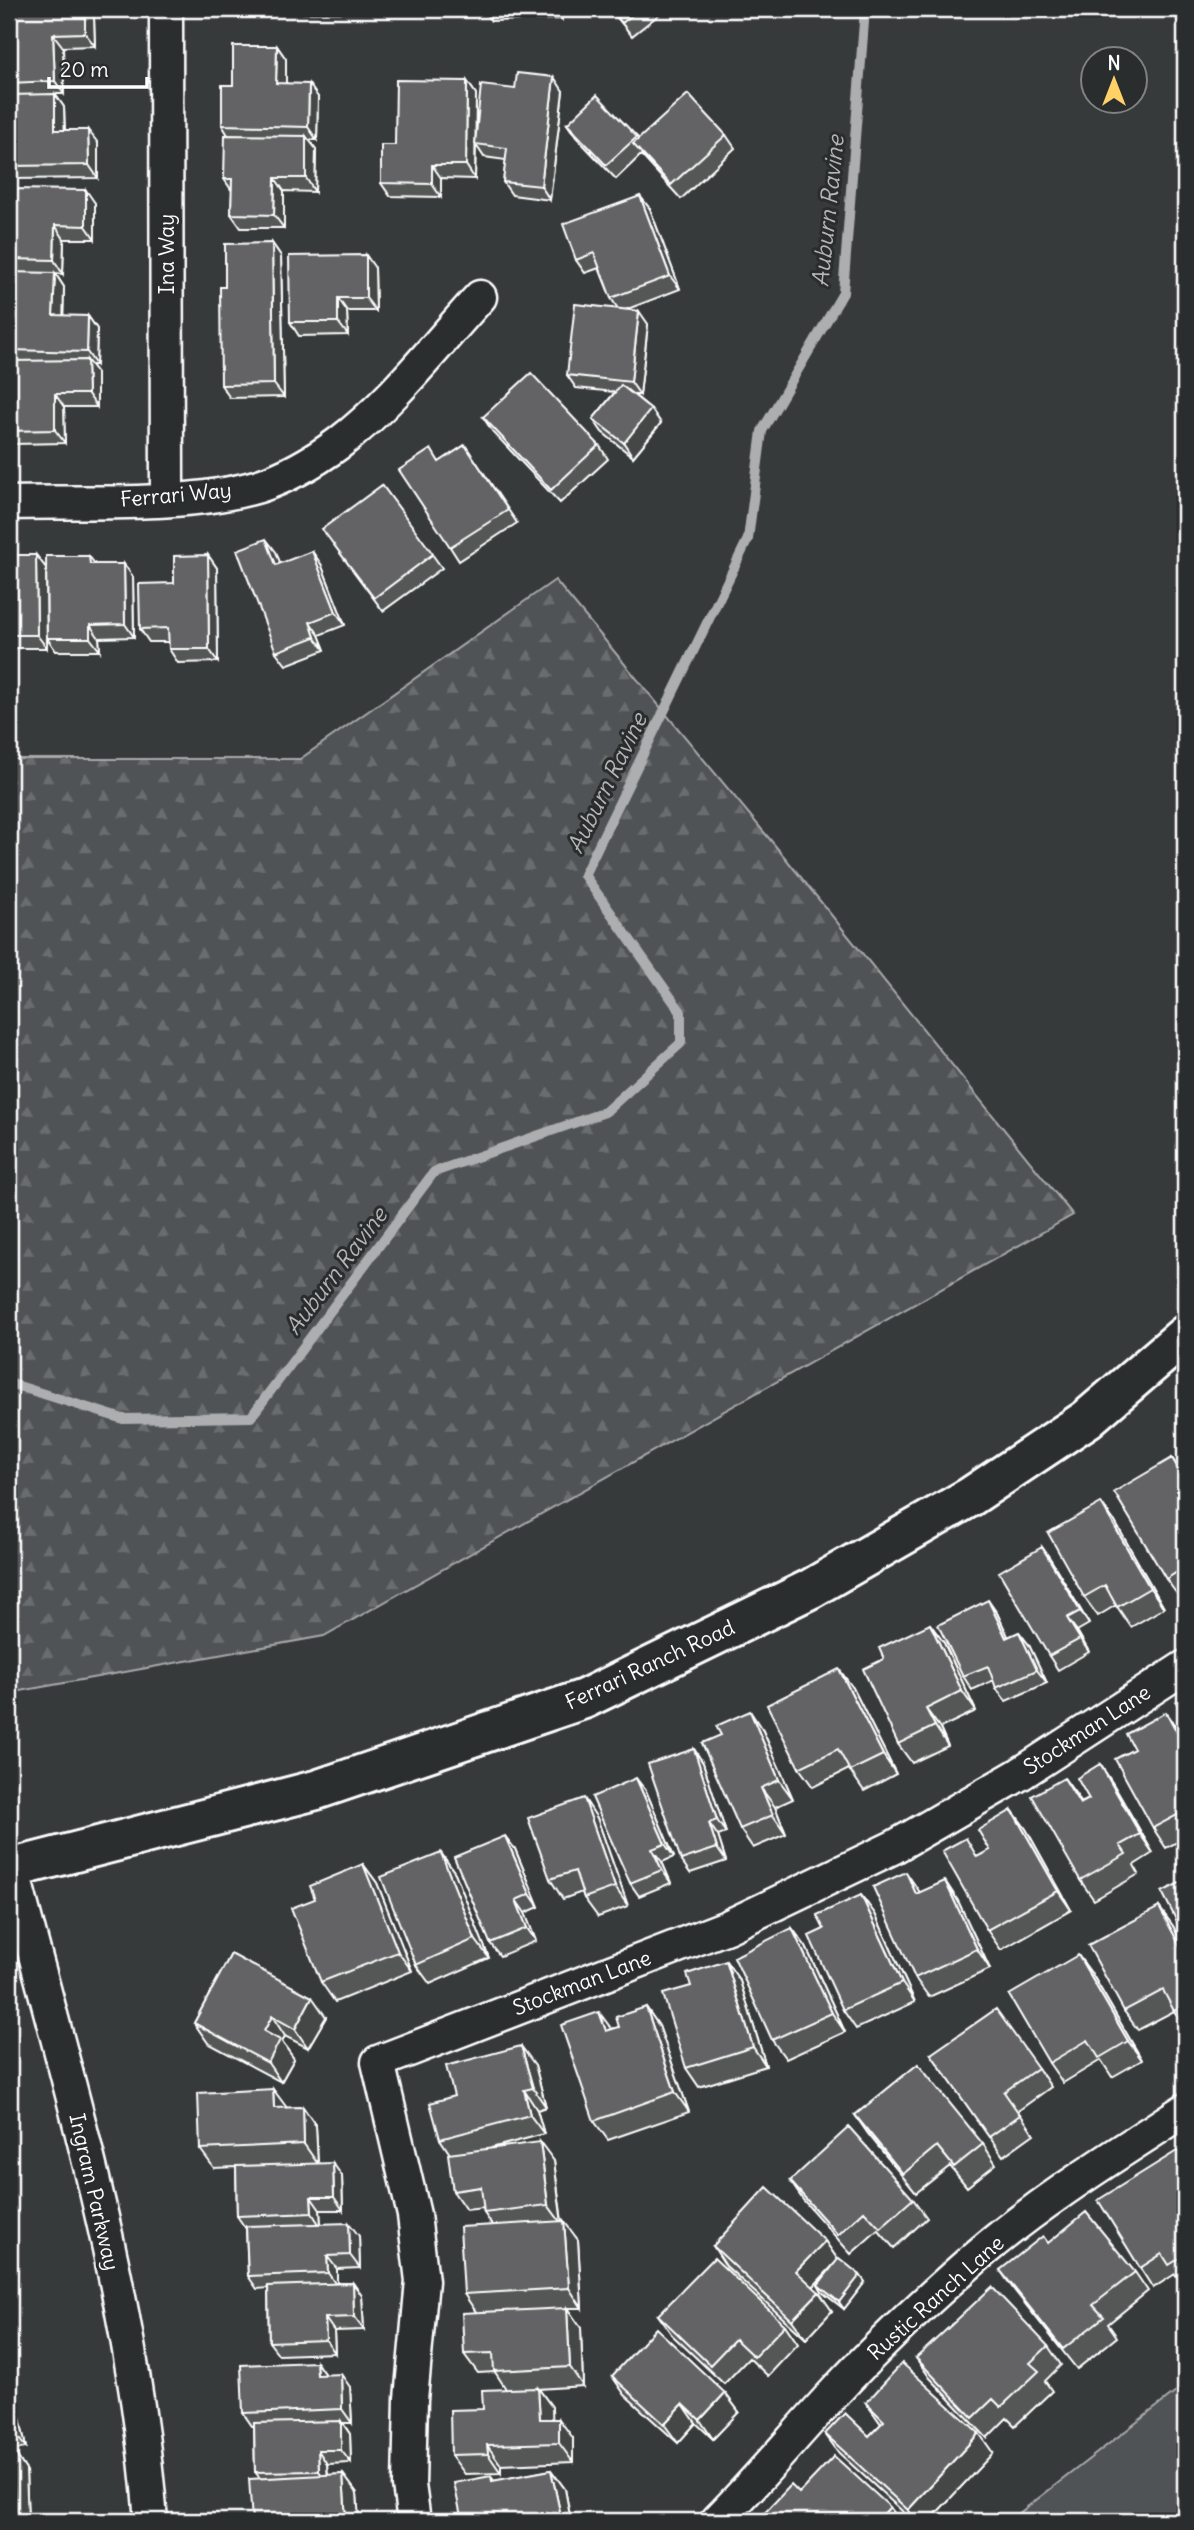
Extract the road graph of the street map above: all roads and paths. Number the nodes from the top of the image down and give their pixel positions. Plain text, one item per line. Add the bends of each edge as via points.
1 (166, 9) edge
2 (480, 297) dead end
3 (167, 500) junction
4 (9, 503) edge
5 (1185, 1335) edge
6 (1185, 1667) edge
7 (11, 1869) edge
8 (1185, 2110) edge
9 (151, 2521) edge
10 (414, 2521) edge
11 (717, 2521) edge

1 - 3 street, Ina Way
2 - 3 street, Ferrari Way via 381,406 339,443 300,468 260,485 215,496
3 - 4 street, Ferrari Way
5 - 7 main road, Ferrari Ranch Road via 1087,1419 970,1497 810,1589 583,1699 316,1790
6 - 10 street, Stockman Lane via 1020,1774 894,1847 726,1927 378,2062 414,2215 422,2281 411,2399 409,2485
7 - 9 street, Ingram Parkway via 88,2157 121,2308 141,2416
8 - 11 street, Rustic Ranch Lane via 1061,2191 979,2255 835,2392

